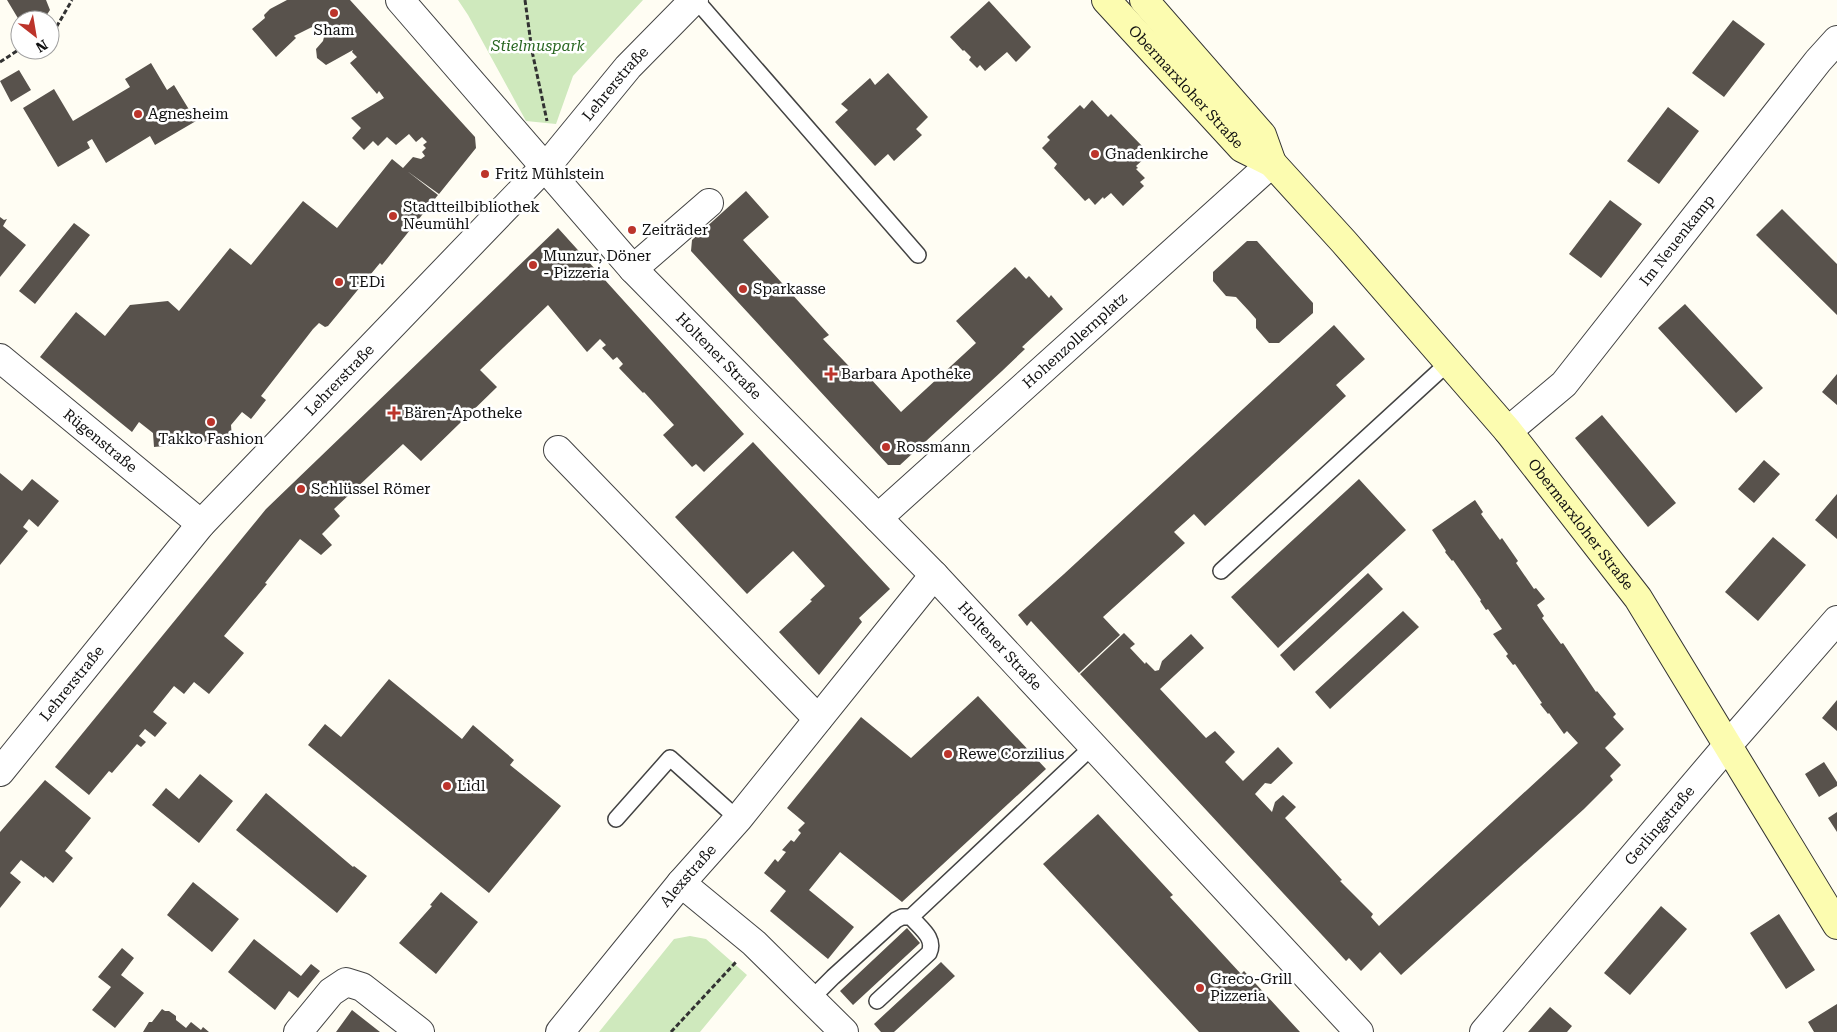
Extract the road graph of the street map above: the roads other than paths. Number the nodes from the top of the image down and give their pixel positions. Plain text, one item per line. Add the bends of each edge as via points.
1 (400, 0) edge
2 (695, 0) edge
3 (1106, 0) edge
4 (1144, 0) edge
5 (1837, 40) edge
6 (550, 161) junction
7 (1272, 163) junction
8 (709, 203) dead end
9 (918, 255) dead end
10 (633, 269) junction
11 (0, 358) edge
12 (1448, 363) junction
13 (1508, 431) junction
14 (558, 450) dead end
15 (878, 518) junction
16 (201, 524) junction
17 (1221, 571) dead end
18 (934, 575) junction
19 (1837, 620) edge
20 (818, 719) junction
21 (1728, 745) junction
22 (1093, 746) junction
23 (0, 772) edge
24 (616, 819) dead end
25 (738, 819) junction
26 (681, 883) junction
27 (911, 917) junction
28 (1837, 925) edge
29 (811, 999) junction
30 (877, 1001) dead end
31 (298, 1032) edge
32 (420, 1032) edge
33 (560, 1032) edge
34 (844, 1032) edge
35 (1359, 1032) edge
36 (1484, 1032) edge

1 - 6 street, Holtener Straße
2 - 6 street, Lehrerstraße via 628,67
2 - 9 lane
3 - 7 street, Obermarxloher Straße via 1242,148
4 - 7 street, Obermarxloher Straße via 1262,134
5 - 13 street, Im Neuenkamp via 1564,384
6 - 10 street, Holtener Straße
6 - 16 street, Lehrerstraße
7 - 12 street, Obermarxloher Straße
7 - 15 street, Hohenzollernplatz
8 - 10 street
10 - 15 street, Holtener Straße
11 - 16 street, Rügenstraße
12 - 13 street, Obermarxloher Straße
12 - 17 lane
13 - 21 street, Obermarxloher Straße via 1638,598
14 - 20 street
15 - 18 street, Holtener Straße
16 - 23 street, Lehrerstraße
18 - 20 street, Alexstraße
18 - 22 street, Holtener Straße
19 - 21 street, Gerlingstraße
20 - 25 street, Alexstraße
21 - 28 street, Obermarxloher Straße
21 - 36 street, Gerlingstraße
22 - 27 lane
22 - 35 street, Holtener Straße
24 - 25 lane via 670,758
25 - 26 street, Alexstraße
26 - 29 street via 754,943
26 - 33 street, Alexstraße
27 - 29 lane via 896,920 832,976
27 - 30 lane via 930,937 932,948
29 - 34 street
31 - 32 street via 331,992 346,982 362,987

